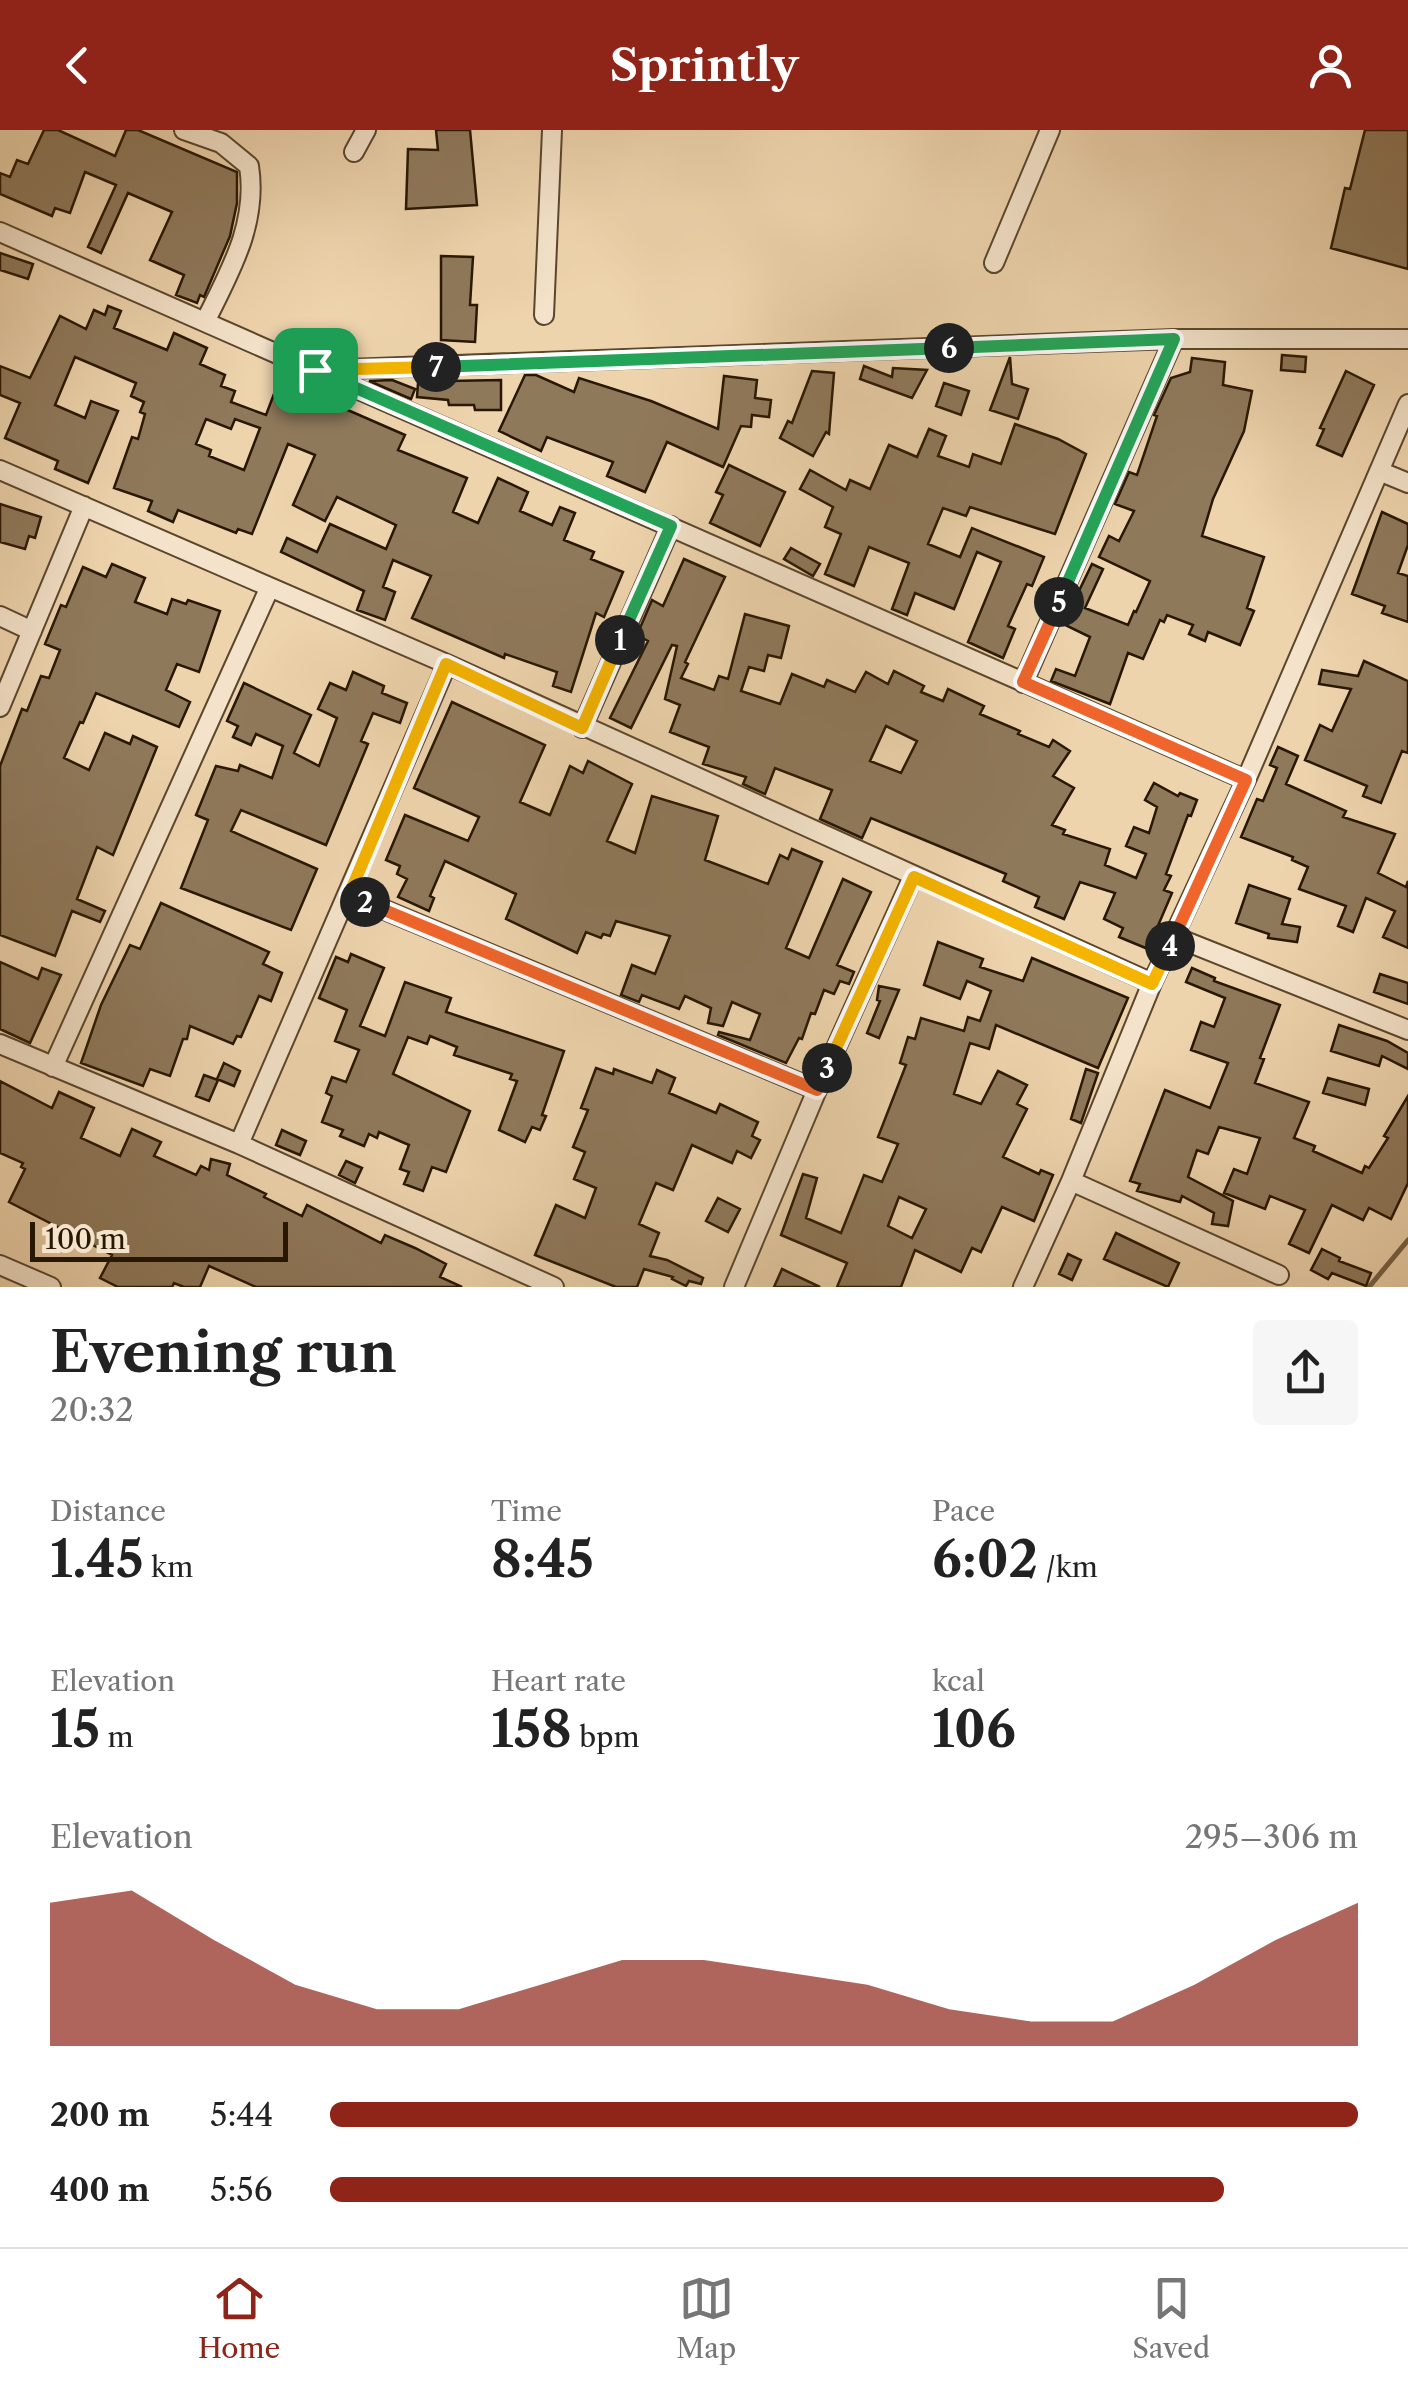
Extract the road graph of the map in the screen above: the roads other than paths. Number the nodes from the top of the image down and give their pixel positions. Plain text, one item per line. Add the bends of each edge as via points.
1 (184, 130) edge
2 (366, 130) edge
3 (552, 130) edge
4 (1050, 130) edge
5 (354, 152) dead end
6 (0, 232) edge
7 (994, 263) dead end
8 (544, 314) dead end
9 (205, 322) junction
10 (1174, 339) junction
11 (1408, 339) edge
12 (315, 370) junction
13 (1408, 404) edge
14 (0, 470) edge
15 (1378, 471) junction
16 (1408, 483) edge
17 (84, 506) junction
18 (671, 526) junction
19 (269, 589) junction
20 (0, 616) edge
21 (32, 632) junction
22 (446, 664) junction
23 (1023, 682) junction
24 (0, 708) edge
25 (582, 728) junction
26 (1246, 780) junction
27 (914, 877) junction
28 (349, 895) junction
29 (1175, 937) junction
30 (1152, 984) junction
31 (1408, 1030) edge
32 (0, 1044) edge
33 (53, 1067) junction
34 (817, 1090) junction
35 (238, 1144) junction
36 (1071, 1181) junction
37 (0, 1265) edge
38 (1278, 1275) dead end
39 (51, 1287) edge
40 (554, 1287) edge
41 (734, 1287) edge
42 (1023, 1287) edge

1 - 9 street via 221,143 249,166 252,188 249,226
2 - 5 street
3 - 8 street
4 - 7 street
6 - 9 street
9 - 12 street
10 - 11 street
10 - 12 street
10 - 23 street
12 - 18 street
13 - 15 street
14 - 17 street
15 - 16 street
15 - 26 street
17 - 19 street
17 - 21 street
18 - 23 street
18 - 25 street
19 - 22 street
19 - 33 street
20 - 21 street
21 - 24 street
22 - 25 street
22 - 28 street
23 - 26 street
25 - 27 street
26 - 29 street
27 - 30 street
27 - 34 street
28 - 34 street
28 - 35 street
29 - 30 street
29 - 31 street
30 - 36 street
32 - 33 street
33 - 35 street
34 - 41 street
35 - 40 street
36 - 38 street
36 - 42 street
37 - 39 street

